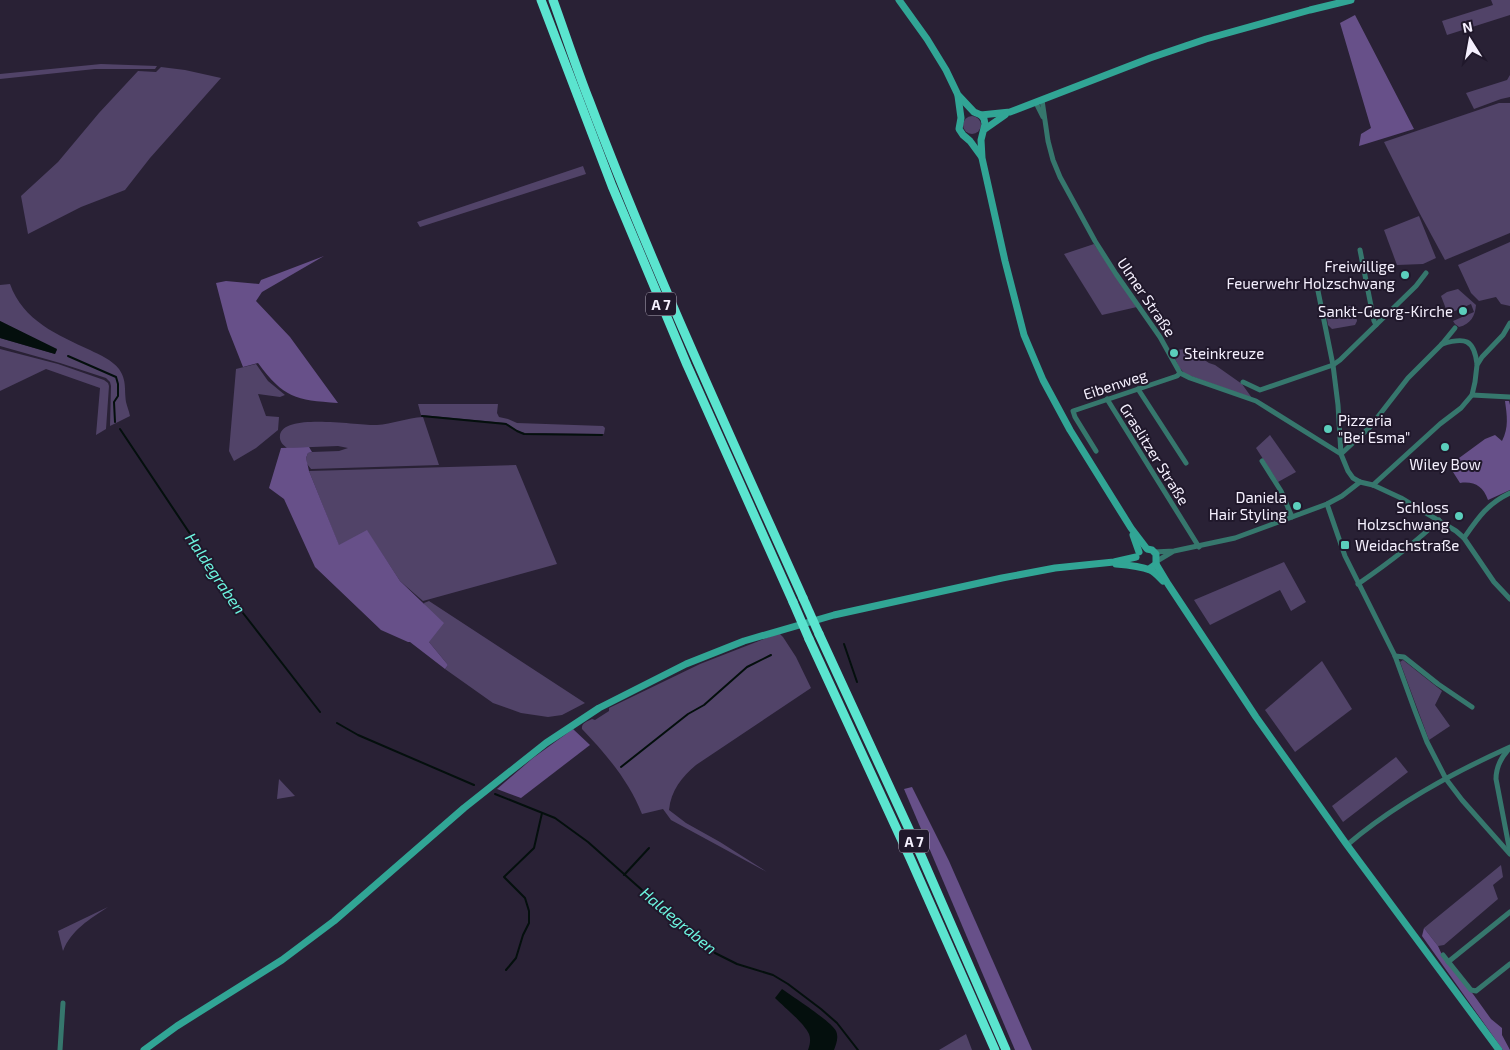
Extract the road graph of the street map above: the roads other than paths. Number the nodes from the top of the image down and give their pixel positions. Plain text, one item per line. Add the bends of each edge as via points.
1 (541, 0) edge
2 (553, 0) edge
3 (899, 0) edge
4 (1351, 0) edge
5 (958, 95) junction
6 (1039, 101) junction
7 (1010, 112) junction
8 (977, 114) junction
9 (961, 118) junction
10 (984, 131) junction
11 (966, 138) junction
12 (982, 158) junction
13 (1360, 250) dead end
14 (1426, 273) dead end
15 (1317, 286) dead end
16 (1510, 323) edge
17 (1376, 325) junction
18 (1455, 328) dead end
19 (1442, 344) junction
20 (1474, 348) junction
21 (1488, 351) junction
22 (1333, 365) junction
23 (1477, 365) junction
24 (1180, 373) junction
25 (1243, 382) dead end
26 (1138, 389) junction
27 (1472, 395) junction
28 (1510, 397) edge
29 (1106, 400) junction
30 (1096, 451) dead end
31 (1341, 454) junction
32 (1262, 461) dead end
33 (1186, 463) dead end
34 (1360, 482) junction
35 (1373, 485) junction
36 (1510, 493) edge
37 (1327, 504) junction
38 (1292, 517) junction
39 (1439, 520) junction
40 (1131, 528) junction
41 (1464, 538) junction
42 (1199, 547) junction
43 (1150, 550) junction
44 (1174, 552) junction
45 (1138, 554) junction
46 (1106, 562) junction
47 (1156, 562) junction
48 (1139, 566) junction
49 (1149, 569) junction
50 (1168, 584) junction
51 (1358, 584) junction
52 (1510, 599) edge
53 (1395, 656) junction
54 (1472, 707) dead end
55 (1510, 747) edge
56 (1446, 779) junction
57 (1347, 846) junction
58 (1510, 853) edge
59 (1510, 912) edge
60 (1443, 955) dead end
61 (1448, 962) junction
62 (1510, 964) edge
63 (63, 1003) dead end
64 (60, 1050) edge
65 (144, 1050) edge
66 (995, 1050) edge
67 (1006, 1050) edge
68 (1499, 1050) edge

1 - 66 highway, A 7, bridge via 668,321
2 - 67 highway, A 7, bridge via 589,100 698,365
3 - 5 main road via 927,39
4 - 6 main road via 1206,39
5 - 8 main road
5 - 9 main road
6 - 7 main road
6 - 24 street, Ulmer Straße via 1060,177 1116,274 1160,336
7 - 8 main road
7 - 10 main road
8 - 9 main road via 969,112
8 - 10 main road via 984,119
9 - 11 main road via 959,129
10 - 11 main road via 975,138
10 - 12 main road
11 - 12 main road
12 - 40 main road via 1016,304 1030,348 1070,430
13 - 17 street
14 - 17 street
15 - 22 street
16 - 21 street
17 - 22 street
18 - 19 street
19 - 20 street via 1465,340
19 - 31 street via 1408,378 1370,427
20 - 21 street
20 - 23 street
21 - 23 street
22 - 25 street via 1260,390
22 - 31 street
23 - 27 street
24 - 26 street, Eibenweg
24 - 31 street via 1256,402
26 - 29 street, Eibenweg
26 - 33 street
27 - 28 street
27 - 35 street
29 - 30 street, Eibenweg via 1073,411
29 - 42 street, Graslitzer Straße
31 - 34 street via 1348,471
32 - 38 street
34 - 35 street
34 - 37 street
35 - 39 street
36 - 41 street via 1489,505
37 - 38 street
37 - 51 street
38 - 42 street
39 - 41 street
39 - 51 street via 1396,558
40 - 43 main road
40 - 45 main road
41 - 52 street via 1494,582
42 - 44 street
43 - 44 street
43 - 45 main road
43 - 47 main road
44 - 47 street
45 - 46 main road
45 - 48 main road
46 - 48 main road
46 - 65 main road via 1002,578 834,615 744,641 686,664 622,696 570,726 523,760 282,960
47 - 49 main road
47 - 50 main road
48 - 49 main road
49 - 50 main road
50 - 57 main road via 1250,709
51 - 53 street
53 - 54 street via 1404,657
53 - 56 street via 1417,717
55 - 56 street
55 - 58 street via 1496,771 1496,780
56 - 57 street via 1391,812
56 - 58 street
57 - 68 main road
59 - 61 street
60 - 61 street
61 - 62 street via 1476,991
63 - 64 street

